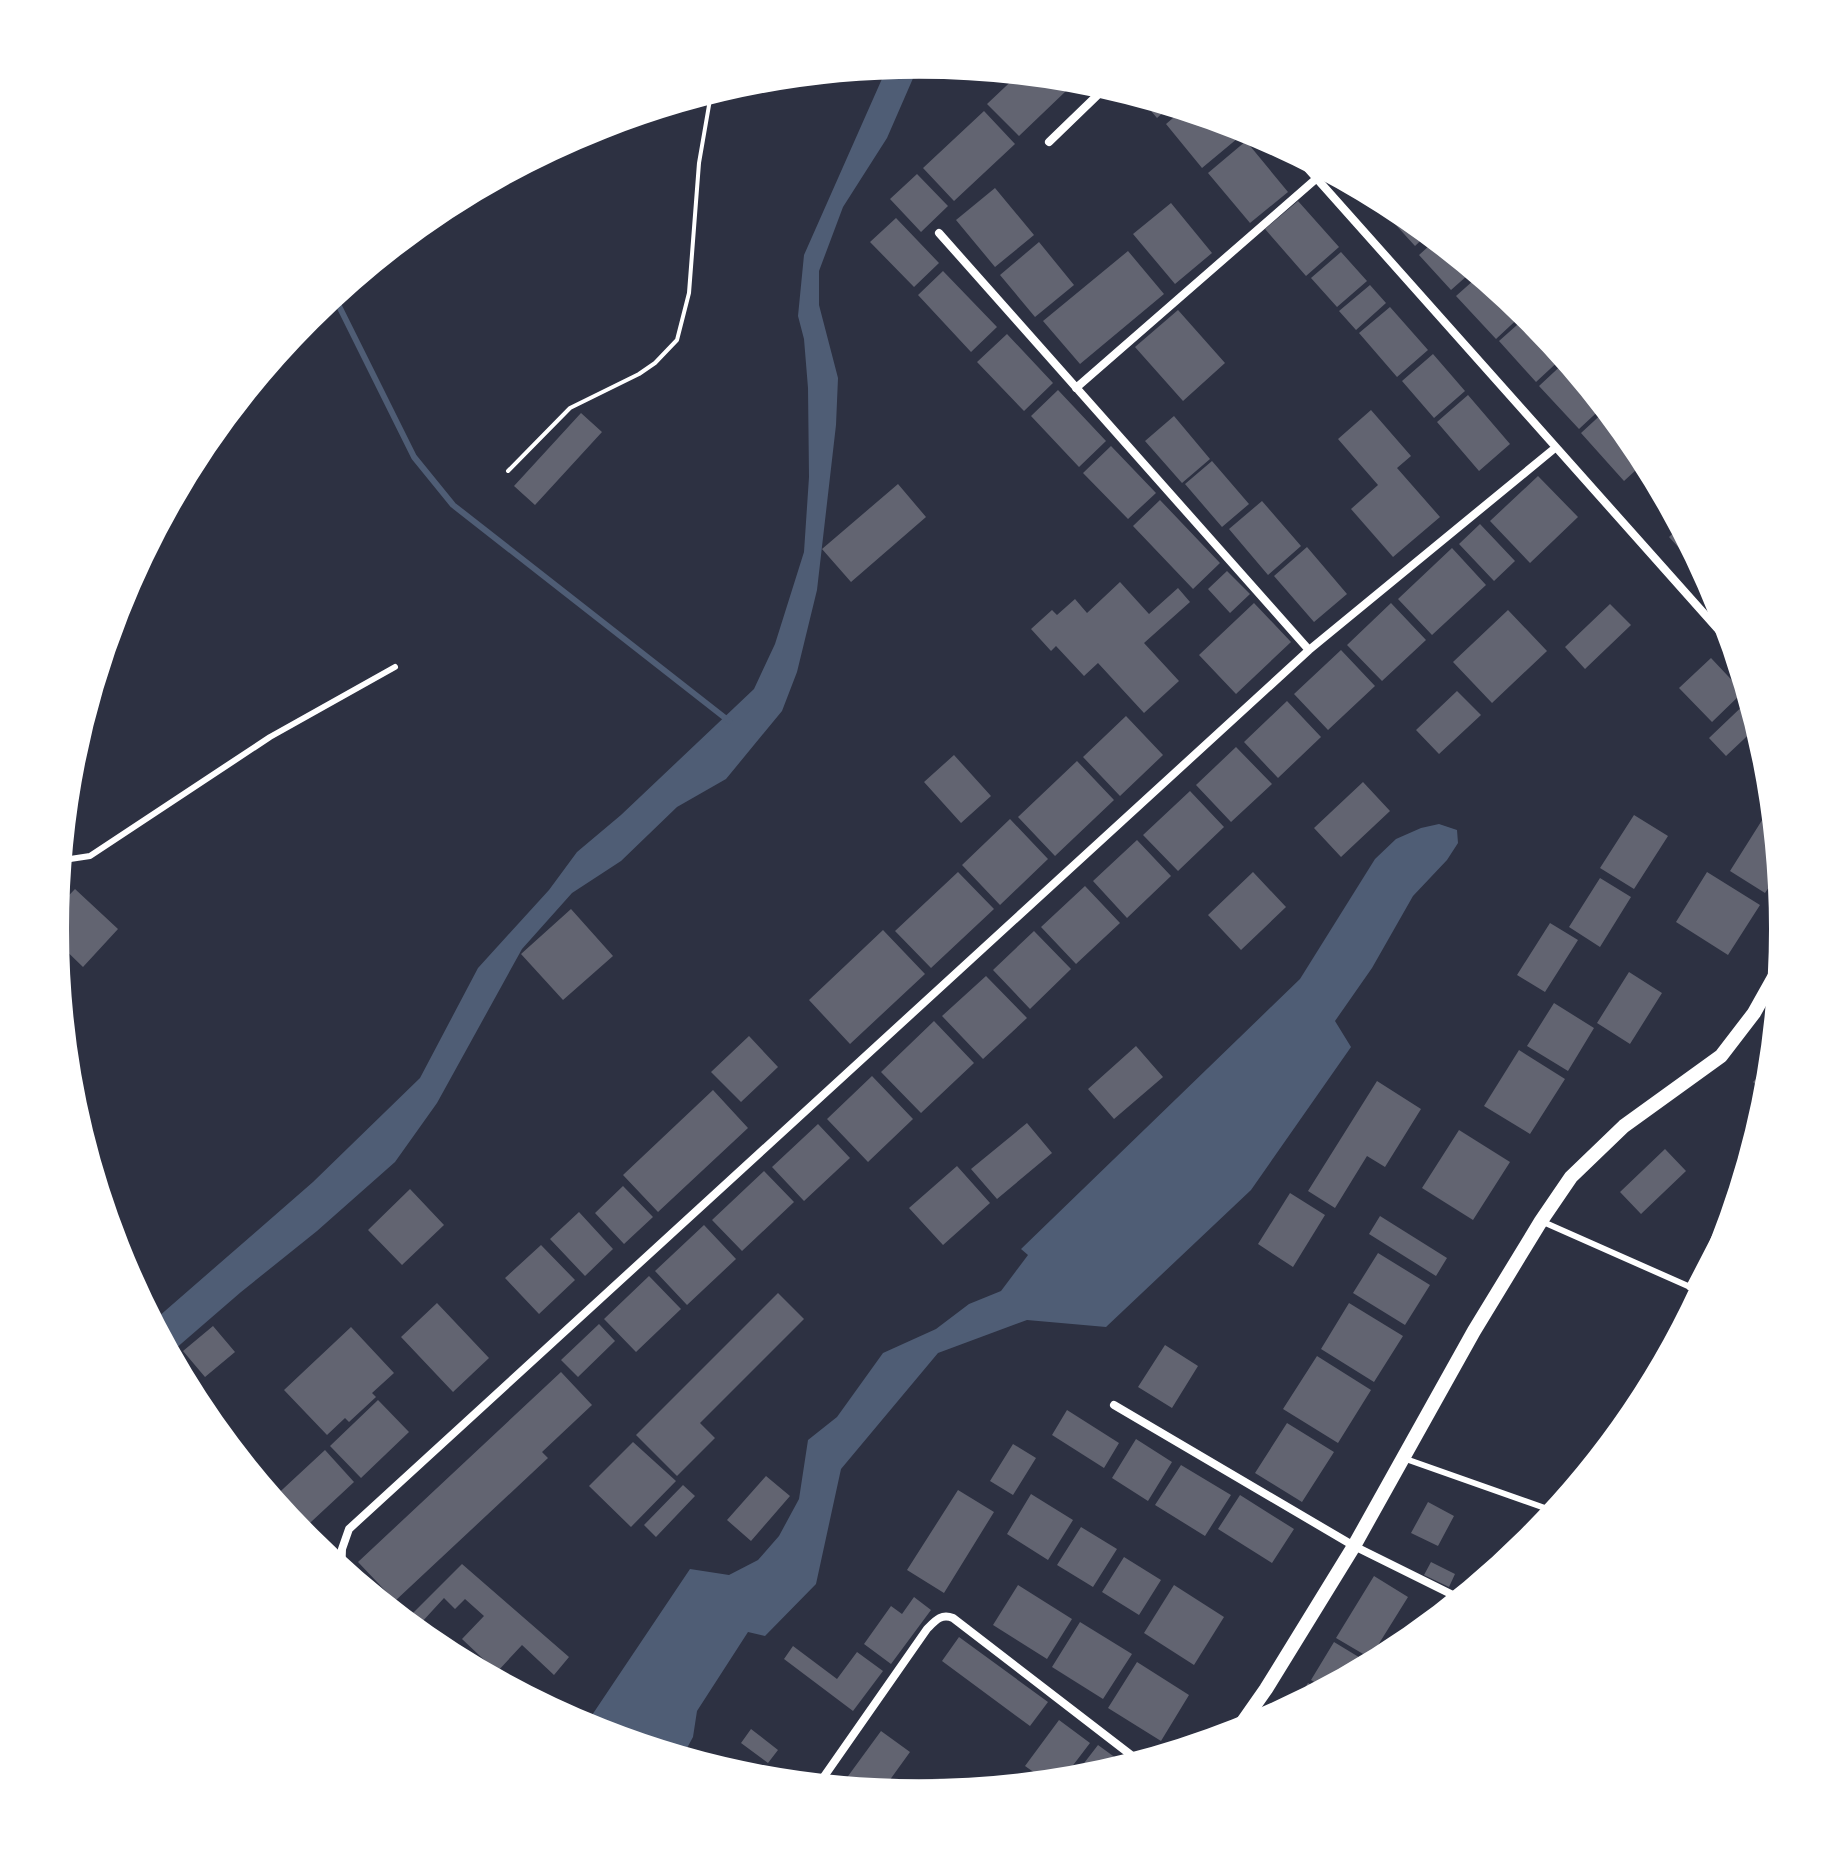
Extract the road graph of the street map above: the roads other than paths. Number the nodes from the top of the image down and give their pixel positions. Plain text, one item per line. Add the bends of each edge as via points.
1 (1099, 93) edge
2 (1049, 142) dead end
3 (1307, 167) edge
4 (1317, 178) junction
5 (939, 233) dead end
6 (1076, 388) junction
7 (1555, 448) junction
8 (1722, 634) edge
9 (1309, 650) junction
10 (395, 667) dead end
11 (67, 859) edge
12 (1773, 979) edge
13 (1725, 1218) edge
14 (1541, 1221) junction
15 (1689, 1287) junction
16 (1695, 1289) edge
17 (1114, 1405) dead end
18 (1403, 1458) junction
19 (1548, 1509) edge
20 (1354, 1546) junction
21 (342, 1559) edge
22 (1455, 1596) edge
23 (1244, 1720) edge
24 (1133, 1757) edge
25 (823, 1779) edge

1 - 2 street
3 - 4 street
4 - 6 street
4 - 7 street
5 - 6 street
6 - 9 street
7 - 8 street
7 - 9 street
9 - 21 street via 349,1529
10 - 11 lane via 270,737 90,856
12 - 14 street via 1721,1056 1624,1126 1571,1177
13 - 15 lane
14 - 15 lane
14 - 18 street
15 - 16 lane
17 - 20 street
18 - 19 lane
18 - 20 street
20 - 22 street
20 - 23 street
24 - 25 street via 947,1615 927,1629

